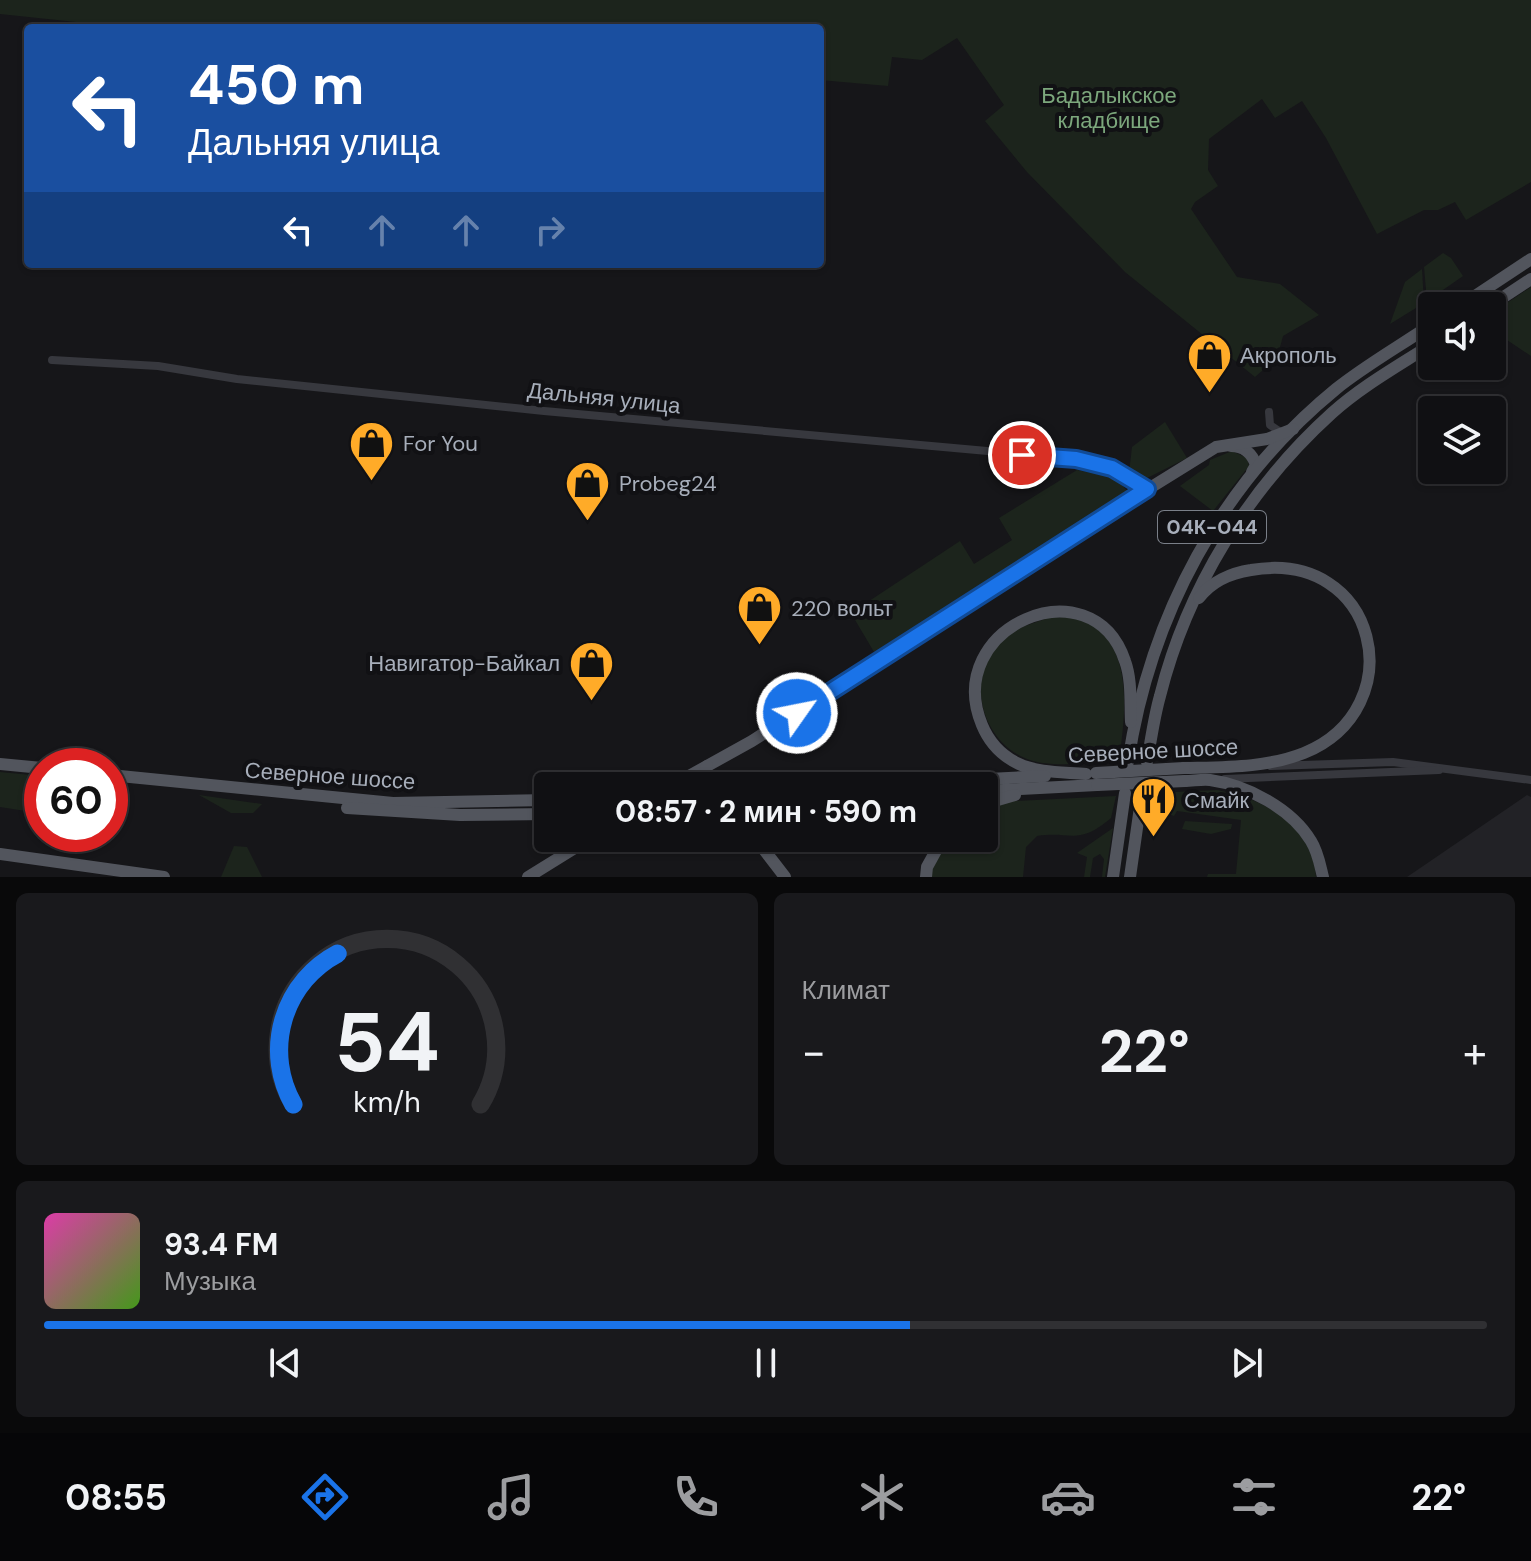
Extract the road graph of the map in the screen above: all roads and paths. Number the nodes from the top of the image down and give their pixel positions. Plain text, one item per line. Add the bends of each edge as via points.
1 (1531, 259) edge
2 (1531, 279) edge
3 (1481, 292) edge
4 (1506, 295) edge
5 (1418, 333) edge
6 (1390, 352) junction
7 (1418, 353) edge
8 (52, 360) dead end
9 (1399, 365) junction
10 (1269, 412) dead end
11 (1288, 431) junction
12 (1216, 447) junction
13 (1251, 474) junction
14 (1147, 489) junction
15 (1188, 614) junction
16 (1132, 737) junction
17 (1128, 762) dead end
18 (1147, 762) dead end
19 (0, 764) edge
20 (24, 766) edge
21 (707, 766) junction
22 (1255, 766) junction
23 (1456, 770) junction
24 (696, 772) edge
25 (705, 772) edge
26 (128, 777) edge
27 (1093, 778) junction
28 (1210, 780) junction
29 (1531, 780) edge
30 (998, 781) edge
31 (1033, 789) junction
32 (998, 790) edge
33 (1125, 793) dead end
34 (1142, 793) dead end
35 (304, 796) junction
36 (534, 800) edge
37 (998, 800) edge
38 (534, 814) edge
39 (1134, 848) junction
40 (568, 852) edge
41 (766, 852) edge
42 (935, 852) edge
43 (0, 854) edge
44 (164, 877) edge
45 (528, 877) edge
46 (785, 877) edge
47 (926, 877) edge
48 (1113, 877) edge
49 (1130, 877) edge
50 (1138, 877) edge
51 (1323, 877) edge

1 - 3 main road
2 - 4 main road
5 - 6 main road, 04К-044
6 - 9 main road
6 - 11 main road, 04К-044
7 - 9 main road, 04К-044
8 - 14 street, Дальняя улица via 158,366 544,411 1076,459 1112,468
9 - 15 main road, 04К-044 via 1331,414 1272,477 1232,530
10 - 11 street via 1270,425
11 - 12 main road
11 - 13 main road, 04К-044
12 - 13 main road via 1245,450 1256,465
12 - 14 main road
13 - 16 main road, 04К-044 via 1213,525 1185,578 1158,641
14 - 21 main road
15 - 18 main road, 04К-044 via 1160,694
15 - 22 main road via 1214,583 1275,567 1312,572 1330,581 1364,626 1369,667 1350,717 1338,732 1305,752
16 - 17 main road, 04К-044
16 - 27 main road via 1126,662 1092,620 1058,610 1039,614 995,638 983,654 975,685 985,732 1019,764
19 - 20 main road
21 - 24 main road
21 - 25 main road
22 - 23 street, Северное шоссе via 1393,762
22 - 27 main road, Северное шоссе, bridge
23 - 28 street, Северное шоссе
23 - 29 street, Северное шоссе
26 - 35 main road, Северное шоссе
27 - 28 main road, Северное шоссе, bridge
27 - 30 main road, Северное шоссе
27 - 31 main road, Северное шоссе
28 - 51 main road via 1255,795 1291,817 1312,842
31 - 32 main road, Северное шоссе
31 - 37 main road
33 - 48 main road
34 - 39 main road
35 - 36 main road, Северное шоссе via 393,803
35 - 38 main road via 388,812
39 - 49 main road
39 - 50 main road
40 - 45 main road
41 - 46 main road
42 - 47 main road
43 - 44 main road

